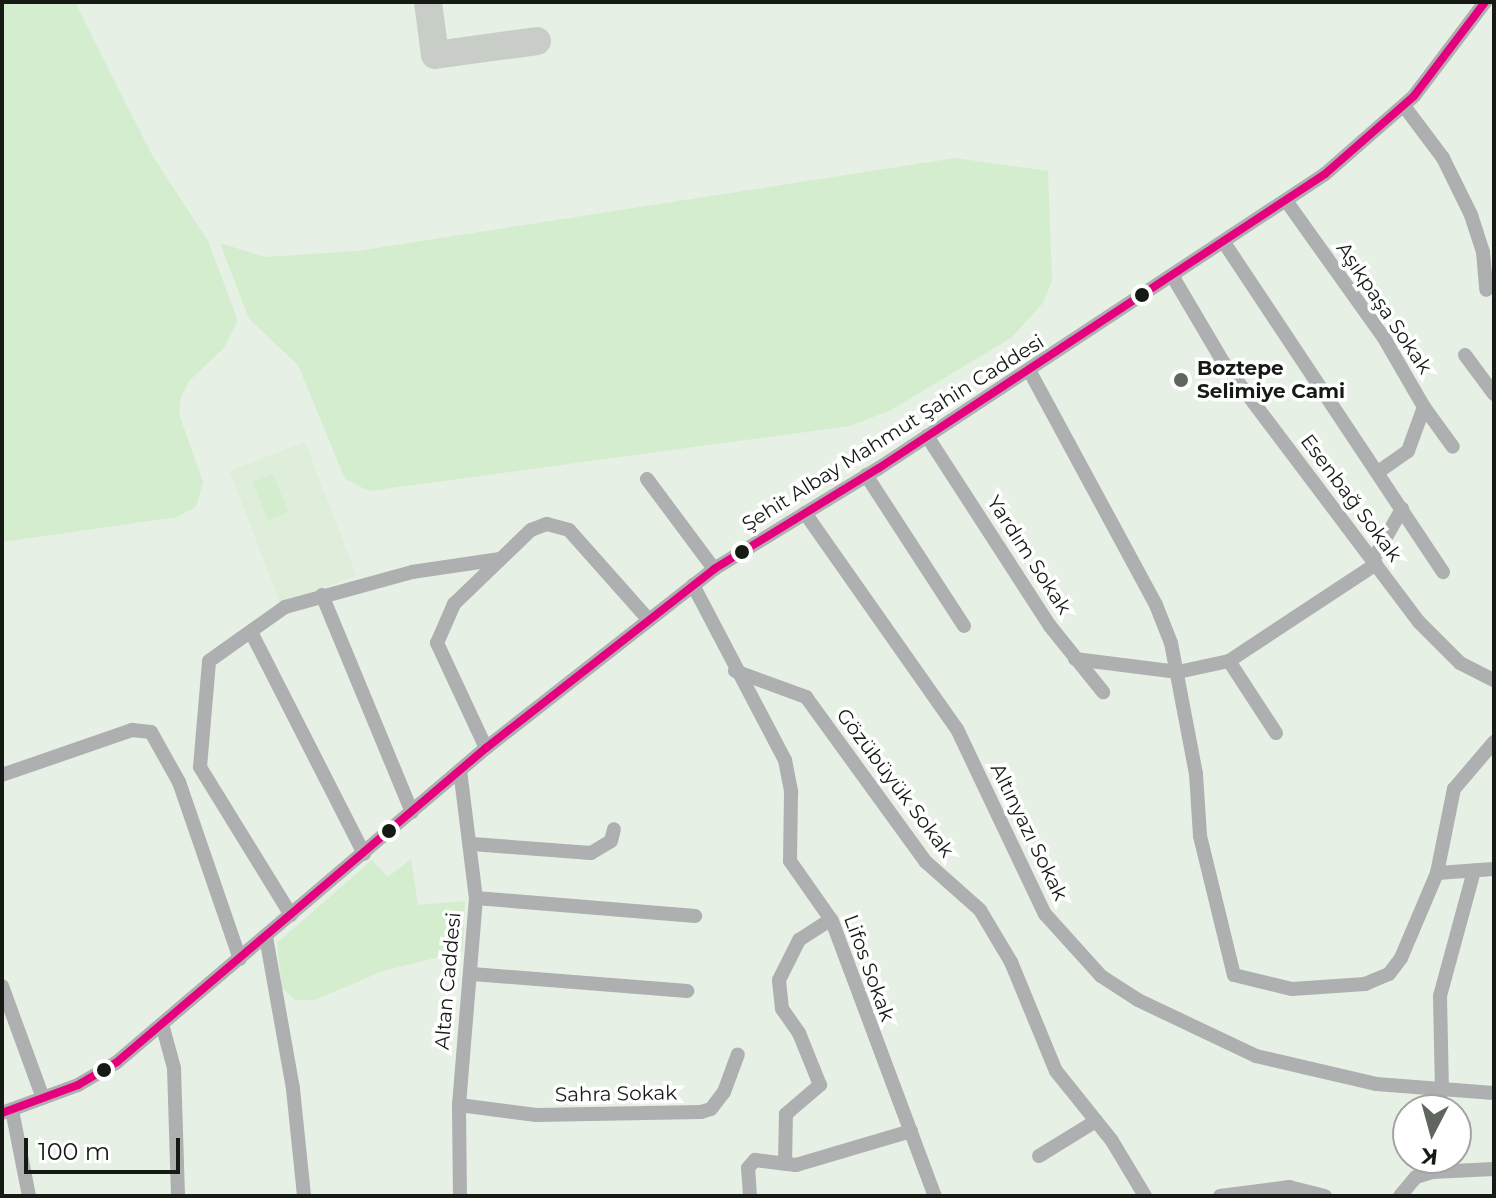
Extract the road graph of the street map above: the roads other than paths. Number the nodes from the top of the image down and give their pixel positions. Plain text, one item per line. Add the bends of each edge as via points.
1 (1485, 2) edge
2 (1404, 106) junction
3 (1287, 202) junction
4 (1225, 244) junction
5 (1173, 277) junction
6 (1486, 290) dead end
7 (1465, 355) dead end
8 (1029, 370) junction
9 (1494, 394) edge
10 (1424, 407) junction
11 (927, 436) junction
12 (1453, 447) dead end
13 (1378, 472) junction
14 (866, 475) junction
15 (647, 479) dead end
16 (1402, 509) junction
17 (805, 513) junction
18 (500, 559) junction
19 (1374, 562) junction
20 (714, 569) junction
21 (1443, 572) dead end
22 (693, 585) junction
23 (322, 595) junction
24 (649, 620) junction
25 (964, 626) dead end
26 (251, 632) junction
27 (1075, 659) junction
28 (1229, 661) junction
29 (735, 671) junction
30 (1178, 672) junction
31 (1494, 680) edge
32 (1103, 692) dead end
33 (1276, 733) dead end
34 (1494, 742) edge
35 (486, 748) junction
36 (460, 770) junction
37 (2, 775) edge
38 (412, 812) junction
39 (614, 829) dead end
40 (472, 844) junction
41 (364, 854) junction
42 (1494, 869) edge
43 (1474, 871) junction
44 (1437, 873) junction
45 (476, 898) junction
46 (291, 915) junction
47 (695, 916) dead end
48 (831, 919) junction
49 (266, 937) junction
50 (240, 959) junction
51 (472, 974) junction
52 (2, 986) edge
53 (687, 991) dead end
54 (162, 1024) junction
55 (738, 1054) dead end
56 (1442, 1092) junction
57 (1494, 1093) edge
58 (43, 1098) junction
59 (459, 1105) junction
60 (7, 1112) edge
61 (1096, 1121) junction
62 (911, 1131) junction
63 (1039, 1156) dead end
64 (785, 1164) junction
65 (1494, 1169) edge
66 (29, 1196) edge
67 (178, 1196) edge
68 (304, 1196) edge
69 (460, 1196) edge
70 (750, 1196) edge
71 (935, 1196) edge
72 (1145, 1196) edge
73 (1220, 1196) edge
74 (1325, 1196) edge
75 (1400, 1196) edge

1 - 2 street, Şehit Albay Mahmut Şahin Caddesi via 1449,56
2 - 3 street, Şehit Albay Mahmut Şahin Caddesi
2 - 6 street via 1443,158 1467,205 1480,239
3 - 4 street, Şehit Albay Mahmut Şahin Caddesi
3 - 10 street, Aşıkpaşa Sokak via 1384,338
4 - 5 street, Şehit Albay Mahmut Şahin Caddesi
4 - 13 street
5 - 8 street, Şehit Albay Mahmut Şahin Caddesi
5 - 19 street, Esenbağ Sokak via 1223,362
7 - 9 street
8 - 11 street, Şehit Albay Mahmut Şahin Caddesi
8 - 30 street via 1156,605
10 - 12 street
10 - 13 street, Aşıkpaşa Sokak via 1408,451
11 - 14 street, Şehit Albay Mahmut Şahin Caddesi
11 - 27 street, Yardım Sokak
13 - 16 street
14 - 17 street, Şehit Albay Mahmut Şahin Caddesi
14 - 25 street
15 - 20 street
16 - 19 street
16 - 21 street
17 - 20 street, Şehit Albay Mahmut Şahin Caddesi
17 - 56 street, Altınyazı Sokak via 957,729 1038,902 1090,966 1138,1000 1256,1056 1349,1079
18 - 23 street via 412,572
18 - 24 street via 536,527 564,527
18 - 35 street via 454,604 437,643
19 - 28 street
19 - 31 street, Esenbağ Sokak via 1435,639 1470,670
20 - 22 street, Şehit Albay Mahmut Şahin Caddesi
22 - 24 street, Şehit Albay Mahmut Şahin Caddesi
22 - 29 street, Lifos Sokak
23 - 26 street via 285,607
23 - 38 street
24 - 35 street, Şehit Albay Mahmut Şahin Caddesi
26 - 41 street
26 - 46 street via 209,661 200,767
27 - 30 street
27 - 32 street, Yardım Sokak
28 - 30 street
28 - 33 street
29 - 48 street, Lifos Sokak via 789,771 790,861
29 - 61 street, Gözübüyük Sokak via 806,697 926,862 980,910 1011,962 1056,1071
30 - 44 street via 1196,774 1200,836 1234,975 1292,989 1384,978 1401,958
34 - 44 street via 1454,789
35 - 36 street, Şehit Albay Mahmut Şahin Caddesi
36 - 38 street, Şehit Albay Mahmut Şahin Caddesi
36 - 40 street, Altan Caddesi
37 - 50 street via 132,730 151,732 179,782
38 - 41 street, Şehit Albay Mahmut Şahin Caddesi
39 - 40 street via 611,841 591,853
40 - 45 street, Altan Caddesi
41 - 46 street, Şehit Albay Mahmut Şahin Caddesi
42 - 43 street
43 - 44 street
43 - 56 street via 1438,1004
45 - 47 street
45 - 51 street, Altan Caddesi
46 - 49 street, Şehit Albay Mahmut Şahin Caddesi
48 - 62 street, Lifos Sokak
48 - 64 street via 799,940 779,980 782,1009 799,1033 820,1085 786,1114
49 - 50 street, Şehit Albay Mahmut Şahin Caddesi
49 - 68 street via 293,1089
50 - 54 street, Şehit Albay Mahmut Şahin Caddesi
51 - 53 street
51 - 59 street, Altan Caddesi
52 - 58 street
54 - 58 street, Şehit Albay Mahmut Şahin Caddesi via 104,1071
54 - 67 street via 174,1068
55 - 59 street, Sahra Sokak via 724,1092 711,1109 701,1112 536,1115
56 - 57 street, Altınyazı Sokak
58 - 60 street, Şehit Albay Mahmut Şahin Caddesi
59 - 69 street, Altan Caddesi
60 - 66 street
61 - 63 street
61 - 72 street, Gözübüyük Sokak
62 - 64 street
62 - 71 street, Lifos Sokak
64 - 70 street via 752,1162 747,1173
65 - 75 street via 1432,1172 1416,1177
73 - 74 street via 1289,1187

